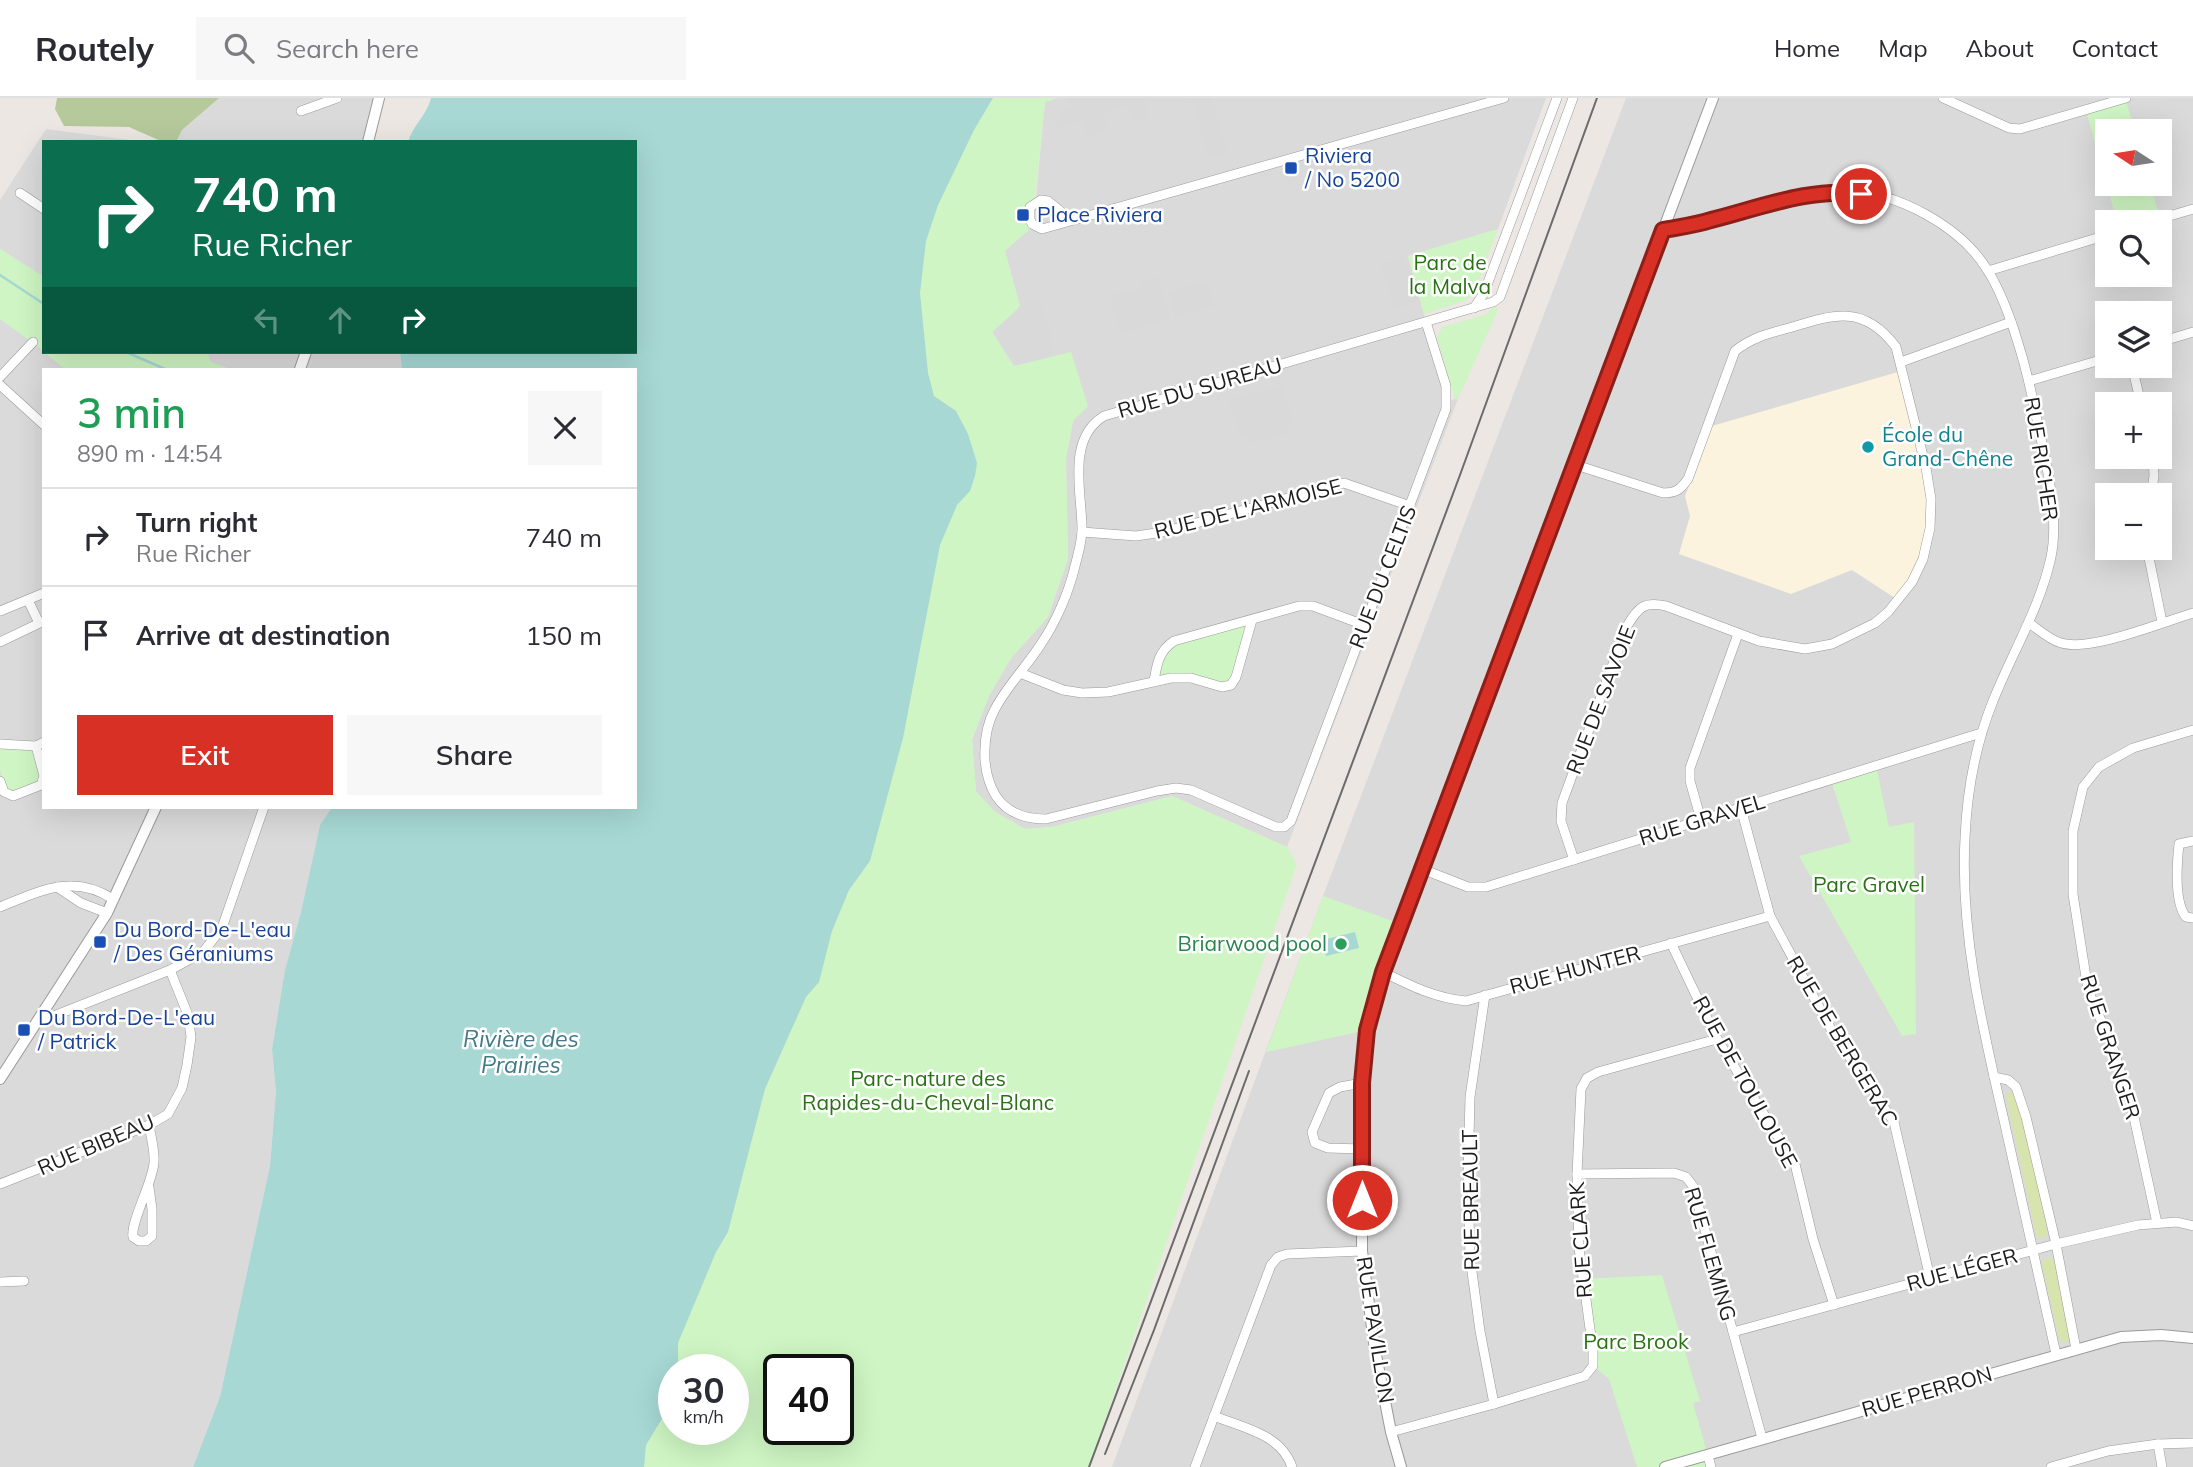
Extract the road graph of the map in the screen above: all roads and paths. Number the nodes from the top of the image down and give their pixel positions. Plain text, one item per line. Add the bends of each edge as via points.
1 (337, 98) edge
2 (379, 98) edge
3 (1504, 98) edge
4 (1557, 98) edge
5 (1573, 98) edge
6 (1713, 98) edge
7 (1943, 98) edge
8 (2126, 98) edge
9 (301, 111) dead end
10 (369, 140) edge
11 (20, 193) dead end
12 (42, 208) edge
13 (2193, 209) edge
14 (2172, 215) edge
15 (1070, 219) dead end
16 (1663, 230) junction
17 (2095, 239) edge
18 (1988, 271) junction
19 (1474, 308) junction
20 (1426, 322) junction
21 (2011, 322) junction
22 (2193, 332) edge
23 (2172, 338) edge
24 (33, 342) dead end
25 (1901, 362) junction
26 (2095, 362) edge
27 (0, 377) edge
28 (2029, 381) junction
29 (0, 385) edge
30 (42, 423) edge
31 (1576, 464) junction
32 (1410, 506) junction
33 (1082, 532) junction
34 (2149, 560) edge
35 (42, 594) edge
36 (28, 600) junction
37 (0, 611) edge
38 (2193, 613) edge
39 (1252, 620) junction
40 (41, 622) edge
41 (2162, 622) junction
42 (2029, 623) junction
43 (1364, 625) junction
44 (1738, 634) junction
45 (0, 642) edge
46 (1020, 673) junction
47 (1154, 681) junction
48 (2193, 730) edge
49 (1981, 733) junction
50 (0, 744) edge
51 (40, 744) edge
52 (0, 781) edge
53 (42, 782) edge
54 (1741, 808) junction
55 (155, 809) edge
56 (263, 809) edge
57 (1701, 820) junction
58 (1284, 827) joint
59 (2193, 841) edge
60 (1574, 860) junction
61 (1422, 869) junction
62 (57, 887) junction
63 (113, 899) junction
64 (0, 907) edge
65 (107, 913) junction
66 (1770, 916) junction
67 (2193, 918) edge
68 (1671, 943) junction
69 (170, 970) junction
70 (1383, 972) junction
71 (1485, 995) junction
72 (36, 1023) junction
73 (1717, 1039) junction
74 (4, 1063) edge
75 (1994, 1077) junction
76 (0, 1079) edge
77 (1362, 1083) junction
78 (149, 1125) junction
79 (1362, 1149) junction
80 (1577, 1174) junction
81 (0, 1184) edge
82 (149, 1187) junction
83 (2157, 1223) junction
84 (2193, 1226) edge
85 (2056, 1244) junction
86 (1362, 1251) junction
87 (2033, 1251) junction
88 (1930, 1278) junction
89 (24, 1281) dead end
90 (0, 1282) edge
91 (1834, 1305) junction
92 (1732, 1332) junction
93 (2193, 1338) edge
94 (2076, 1349) junction
95 (2056, 1354) junction
96 (1494, 1404) junction
97 (1214, 1416) junction
98 (1391, 1432) junction
99 (1762, 1438) junction
100 (2193, 1443) edge
101 (2158, 1444) junction
102 (1709, 1462) edge
103 (1195, 1467) edge
104 (1292, 1467) edge
105 (1401, 1467) edge
106 (1665, 1467) edge
107 (2052, 1467) edge
108 (2162, 1467) edge

1 - 9 street
2 - 10 street
3 - 15 street
4 - 19 street via 1484,293
5 - 19 street via 1500,297
6 - 16 street, RUE PAVILLON
7 - 8 street via 2020,129
11 - 12 street
13 - 14 street
16 - 18 street, RUE RICHER via 1844,191 1910,206 1941,223
16 - 31 street, RUE PAVILLON
17 - 18 street
18 - 21 street, RUE RICHER
19 - 20 street
20 - 32 street, RUE DU CELTIS via 1448,401
20 - 33 street, RUE DU SUREAU via 1094,422 1084,438 1078,471
21 - 25 street
21 - 28 street, RUE RICHER
22 - 23 street
24 - 27 street
25 - 31 street, RUE DE SAVOIE via 1884,331 1851,316 1829,316 1763,335 1735,351 1681,489 1663,493
25 - 44 street, RUE DE SAVOIE via 1931,499 1923,559 1912,582 1875,623 1832,644 1805,649
26 - 28 street
28 - 42 street, RUE RICHER via 2054,512 2052,556
29 - 30 street
31 - 61 street, RUE PAVILLON
32 - 33 street, RUE DE L'ARMOISE via 1344,483 1163,532 1136,536
32 - 43 street, RUE DU CELTIS
33 - 46 street, RUE DU SUREAU via 1062,605
34 - 41 street
35 - 36 street
36 - 37 street
36 - 40 street
38 - 41 street
39 - 43 street via 1313,606
39 - 47 street via 1174,641 1159,656
39 - 47 street via 1231,685 1222,687 1191,678
40 - 45 street
41 - 42 street via 2075,645 2060,643
42 - 49 street, RUE RICHER
43 - 58 street, RUE DU CELTIS via 1292,821
44 - 57 street via 1690,768
44 - 60 street, RUE DE SAVOIE via 1666,606 1654,603 1638,608 1627,626 1563,803 1561,821
46 - 47 street via 1082,693
46 - 58 street, RUE DU SUREAU via 994,710 984,751 991,790 1017,814 1046,819 1176,788
48 - 83 street, RUE GRANGER via 2133,748 2099,768 2083,787 2073,831 2073,894 2088,990 2132,1108
49 - 54 street, RUE GRAVEL
49 - 75 street, RUE RICHER via 1965,836 1965,873 1967,925
50 - 51 street
52 - 53 street via 4,792 13,796
54 - 57 street, RUE GRAVEL
54 - 66 street, RUE DE BERGERAC
55 - 63 street
56 - 69 street via 222,928 203,952
57 - 60 street, RUE GRAVEL
59 - 67 street via 2179,844 2176,863 2180,910
60 - 61 street, RUE GRAVEL via 1486,887 1468,887
61 - 70 street, RUE PAVILLON
62 - 63 street via 86,887
62 - 64 street
62 - 65 street
63 - 65 street
65 - 72 street
66 - 68 street, RUE HUNTER
66 - 88 street, RUE DE BERGERAC via 1833,1033 1894,1122
68 - 71 street, RUE HUNTER
68 - 73 street, RUE DE TOULOUSE
69 - 72 street
69 - 78 street, RUE BIBEAU via 188,1015 191,1037 182,1088 168,1114
70 - 71 street, RUE HUNTER via 1447,999
70 - 77 street, RUE PAVILLON via 1367,1030
71 - 96 street, RUE BREAULT via 1470,1097 1468,1180 1470,1257
72 - 74 street
73 - 80 street, RUE CLARK via 1587,1078 1581,1089
73 - 91 street, RUE DE TOULOUSE via 1795,1164
74 - 76 street
75 - 85 street via 2016,1087
75 - 87 street, RUE RICHER
77 - 79 street, RUE PAVILLON
77 - 79 street via 1329,1093 1312,1132 1315,1143 1328,1149
78 - 81 street, RUE BIBEAU
78 - 82 street via 155,1161
79 - 86 street, RUE PAVILLON
80 - 92 street, RUE FLEMING via 1674,1173 1686,1177 1693,1186
80 - 96 street, RUE CLARK via 1579,1248 1593,1366 1585,1376
82 - 82 street via 132,1228 139,1241 152,1236
83 - 84 street, RUE LÉGER
83 - 85 street, RUE LÉGER
85 - 87 street, RUE LÉGER
85 - 94 street
86 - 97 street via 1278,1257 1271,1265
86 - 98 street, RUE PAVILLON
87 - 88 street, RUE LÉGER
87 - 95 street, RUE RICHER
88 - 91 street, RUE LÉGER
89 - 90 street
91 - 92 street, RUE LÉGER
92 - 99 street, RUE FLEMING
93 - 94 street, RUE PERRON via 2120,1337
94 - 95 street, RUE PERRON
95 - 99 street, RUE PERRON
96 - 98 street, RUE CLARK
97 - 103 street
97 - 104 street via 1273,1439
98 - 105 street, RUE PAVILLON
99 - 102 street, RUE PERRON
100 - 101 street
101 - 107 street via 2108,1451
101 - 108 street
102 - 106 street, RUE PERRON

